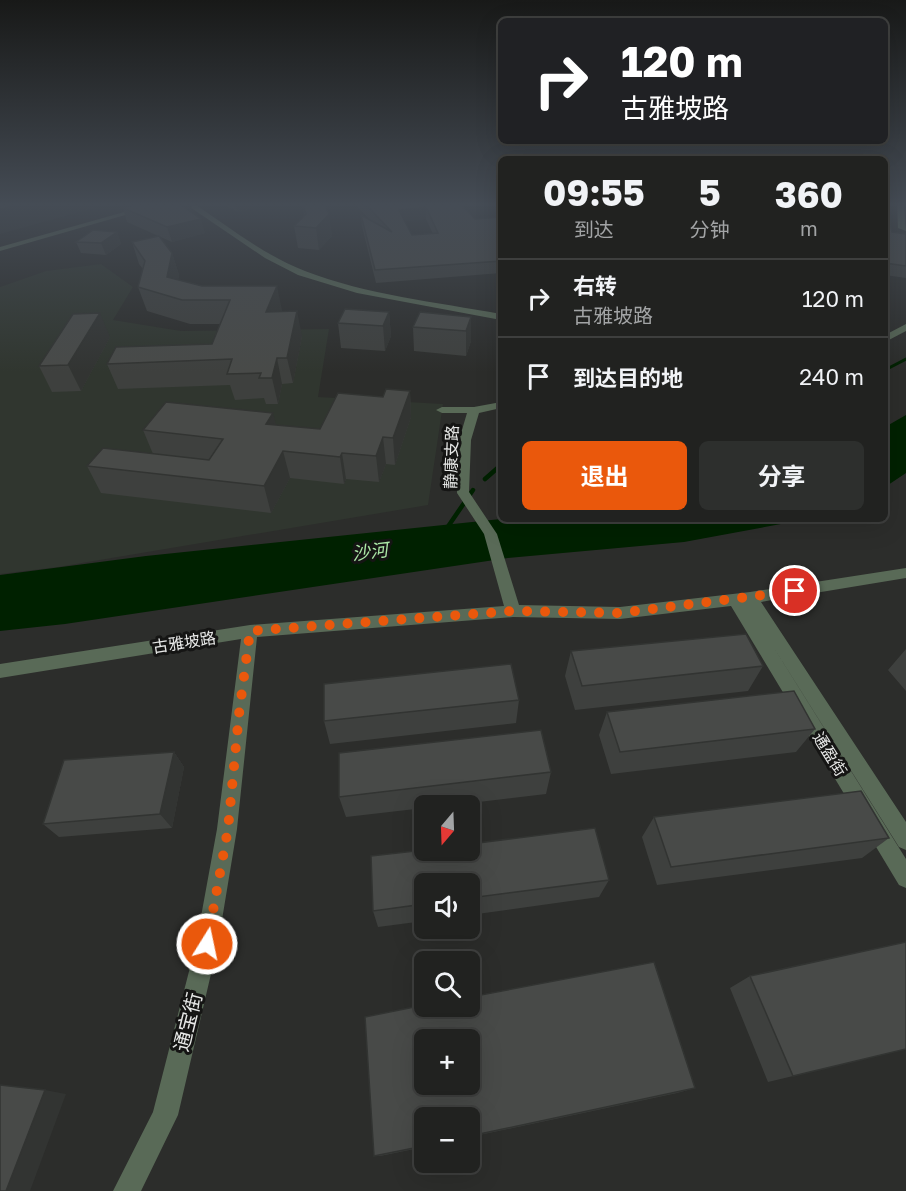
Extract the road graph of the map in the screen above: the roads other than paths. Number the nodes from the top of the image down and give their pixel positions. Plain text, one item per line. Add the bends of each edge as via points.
1 (277, 261) edge
2 (498, 316) edge
3 (906, 327) edge
4 (888, 337) edge
5 (498, 406) edge
6 (442, 410) dead end
7 (474, 410) junction
8 (906, 573) edge
9 (742, 598) junction
10 (513, 611) junction
11 (250, 631) junction
12 (0, 671) edge
13 (906, 840) edge
14 (906, 878) edge
15 (127, 1191) edge

1 - 2 street via 302,273 357,290
3 - 4 street
5 - 7 street, 静康支路
6 - 7 street, 静康支路
7 - 10 street, 静康支路 via 465,441 467,497 481,512 495,541
8 - 9 street, 古雅坡路
9 - 10 street, 古雅坡路 via 620,613
9 - 13 street, 通盈街
9 - 14 street, 通盈街
10 - 11 street, 古雅坡路
11 - 12 street, 古雅坡路
11 - 15 street, 通宝街 via 228,829 207,944 165,1115

